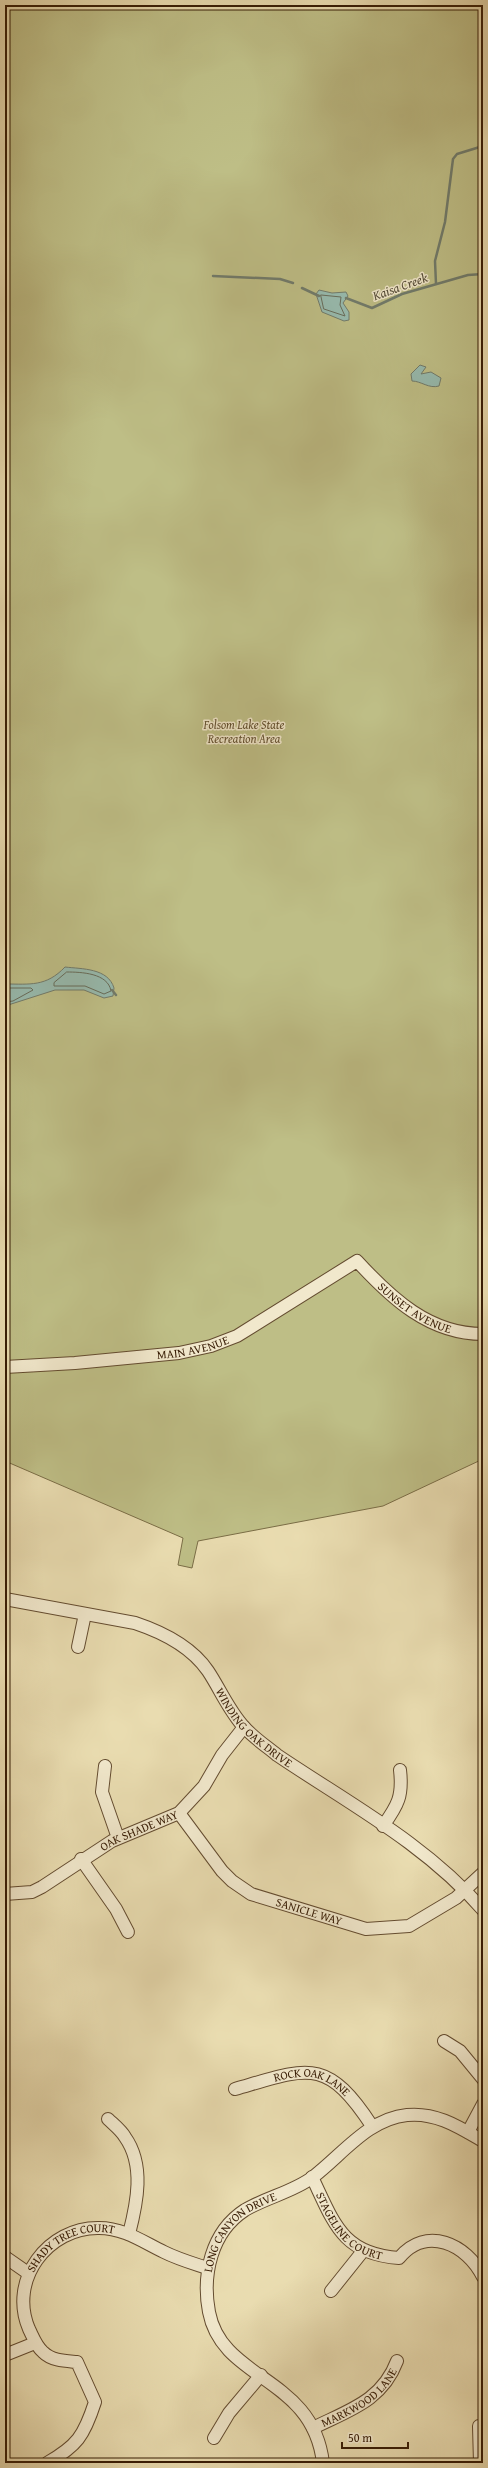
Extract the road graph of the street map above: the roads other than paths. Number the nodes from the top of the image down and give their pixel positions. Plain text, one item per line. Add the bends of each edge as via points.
1 (358, 1261) joint
2 (483, 1334) edge
3 (5, 1367) edge
4 (5, 1599) edge
5 (85, 1614) junction
6 (78, 1647) dead end
7 (244, 1727) junction
8 (105, 1766) dead end
9 (400, 1770) dead end
10 (179, 1813) junction
11 (383, 1826) junction
12 (118, 1838) junction
13 (81, 1859) junction
14 (483, 1873) edge
15 (465, 1890) junction
16 (5, 1894) edge
17 (483, 1910) edge
18 (128, 1932) dead end
19 (444, 2041) dead end
20 (483, 2079) edge
21 (235, 2089) dead end
22 (483, 2104) edge
23 (108, 2118) dead end
24 (372, 2126) junction
25 (468, 2132) junction
26 (483, 2141) edge
27 (312, 2177) junction
28 (129, 2234) junction
29 (363, 2251) junction
30 (5, 2257) edge
31 (207, 2268) junction
32 (28, 2274) junction
33 (483, 2277) edge
34 (330, 2291) dead end
35 (35, 2343) junction
36 (5, 2355) edge
37 (397, 2361) dead end
38 (261, 2375) junction
39 (479, 2426) dead end
40 (313, 2428) junction
41 (214, 2438) dead end
42 (47, 2463) edge
43 (323, 2463) edge
44 (480, 2463) edge

1 - 2 street, SUNSET AVENUE via 396,1300 420,1317 462,1332
1 - 3 street, MAIN AVENUE via 237,1336 207,1347 179,1353
4 - 5 street, WINDING OAK DRIVE
5 - 6 street
5 - 7 street, WINDING OAK DRIVE via 150,1628 183,1646 207,1670
7 - 10 street, OAK SHADE WAY via 222,1755 204,1786
7 - 11 street, WINDING OAK DRIVE via 277,1755
8 - 12 street via 102,1792
9 - 11 street via 400,1797
10 - 12 street, OAK SHADE WAY
10 - 15 street, SANICLE WAY via 222,1871 251,1894 303,1908 353,1926 378,1930 409,1926
11 - 15 street, WINDING OAK DRIVE via 416,1846
12 - 13 street, OAK SHADE WAY
13 - 16 street, OAK SHADE WAY via 32,1892
13 - 18 street via 116,1909
14 - 15 street, SANICLE WAY
15 - 17 street, WINDING OAK DRIVE
19 - 20 street via 460,2051
21 - 24 street, ROCK OAK LANE via 294,2072 318,2074 340,2085
22 - 25 street
23 - 28 street via 125,2137 136,2170 136,2205
24 - 25 street, LONG CANYON DRIVE via 400,2116 418,2115 439,2118
24 - 27 street, LONG CANYON DRIVE
25 - 26 street, LONG CANYON DRIVE
27 - 29 street, STAGELINE COURT via 337,2228
27 - 31 street, LONG CANYON DRIVE via 238,2216 222,2236
28 - 31 street, SHADY TREE COURT via 181,2260
28 - 32 street, SHADY TREE COURT via 100,2228 78,2230 46,2247
29 - 33 street, STAGELINE COURT via 380,2257 400,2258 407,2248 416,2244 428,2240 441,2241 467,2254 478,2266
29 - 34 street
30 - 32 street
31 - 38 street, LONG CANYON DRIVE via 207,2299 218,2337 237,2359
32 - 35 street, SHADY TREE COURT via 24,2309
35 - 36 street
35 - 42 street, SHADY TREE COURT via 43,2353 54,2359 77,2362 95,2402 81,2438 70,2449
37 - 40 street, MARKWOOD LANE via 392,2375 376,2395
38 - 40 street, LONG CANYON DRIVE via 294,2402
38 - 41 street via 229,2413
39 - 44 street
40 - 43 street, LONG CANYON DRIVE via 320,2444

